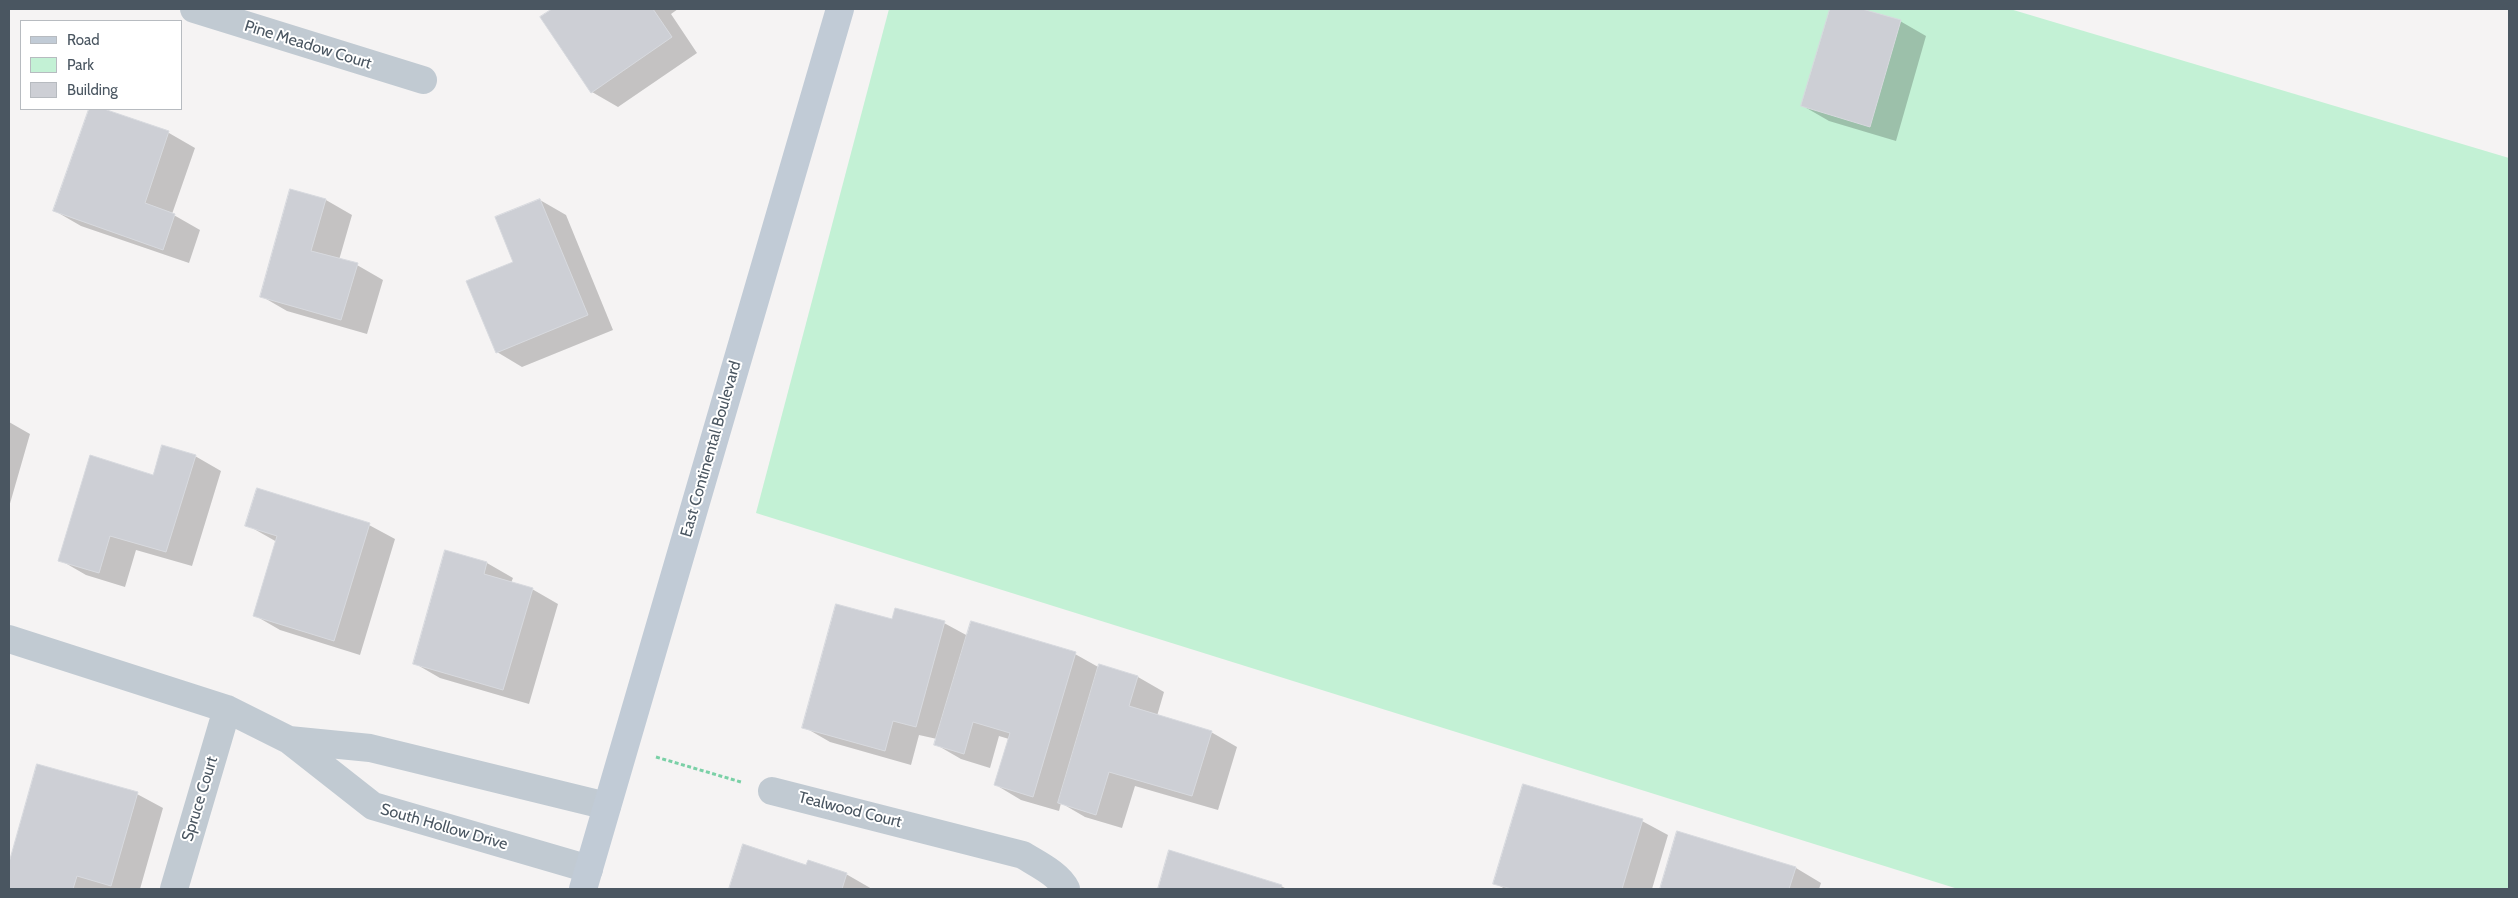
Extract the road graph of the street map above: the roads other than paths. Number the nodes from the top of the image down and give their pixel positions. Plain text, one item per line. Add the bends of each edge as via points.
1 (194, 9) edge
2 (840, 9) edge
3 (423, 80) dead end
4 (9, 639) edge
5 (227, 709) junction
6 (289, 740) junction
7 (772, 791) road end
8 (607, 806) junction
9 (586, 879) edge
10 (174, 889) edge
11 (1066, 889) edge

1 - 3 street, Pine Meadow Court
2 - 8 main road, East Continental Boulevard
4 - 5 street, South Hollow Drive
5 - 6 street, South Hollow Drive
5 - 10 street, Spruce Court
6 - 8 street, South Hollow Drive via 370,748
6 - 9 street, South Hollow Drive via 373,806
7 - 11 street, Tealwood Court via 1023,855 1052,874
8 - 9 main road, East Continental Boulevard

